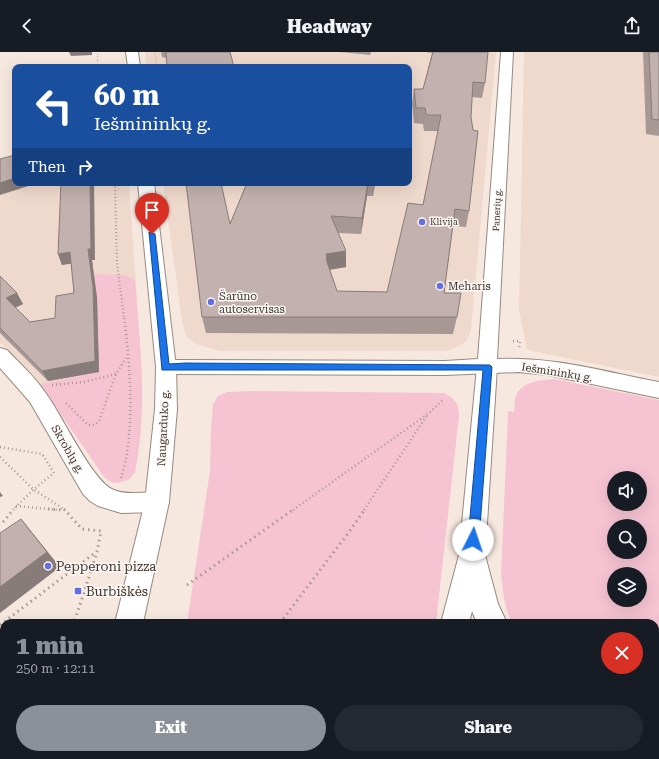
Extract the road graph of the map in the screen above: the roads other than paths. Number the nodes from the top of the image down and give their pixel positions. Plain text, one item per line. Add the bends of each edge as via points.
1 (132, 52) edge
2 (507, 52) edge
3 (134, 64) edge
4 (146, 186) edge
5 (0, 356) edge
6 (487, 367) junction
7 (166, 368) junction
8 (659, 390) edge
9 (157, 502) junction
10 (472, 555) junction
11 (130, 619) edge
12 (456, 619) edge
13 (491, 619) edge

1 - 3 main road
2 - 6 street, Panerių g.
4 - 7 main road, Naugarduko g.
5 - 9 street, Skroblų g. via 37,396 91,488 101,497 114,502
6 - 7 street, Iešmininkų g.
6 - 8 street, Iešmininkų g. via 520,365 548,368
6 - 10 main road
7 - 9 main road, Naugarduko g. via 166,409
9 - 11 main road, Naugarduko g.
10 - 12 main road
10 - 13 main road via 485,609

